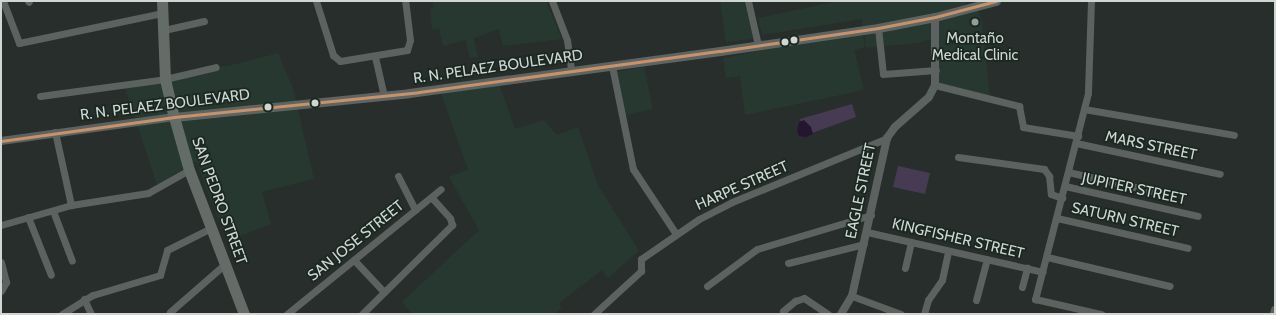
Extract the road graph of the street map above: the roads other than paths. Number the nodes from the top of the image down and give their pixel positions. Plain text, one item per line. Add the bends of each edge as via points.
1 (3, 1) edge
2 (162, 1) edge
3 (316, 1) edge
4 (405, 1) edge
5 (552, 1) edge
6 (748, 1) edge
7 (996, 1) edge
8 (1091, 1) edge
9 (969, 5) edge
10 (163, 13) junction
11 (935, 17) junction
12 (204, 21) dead end
13 (878, 28) junction
14 (164, 30) junction
15 (758, 45) junction
16 (375, 57) junction
17 (612, 66) junction
18 (216, 67) dead end
19 (571, 70) junction
20 (936, 70) junction
21 (165, 79) junction
22 (934, 85) junction
23 (40, 96) dead end
24 (384, 96) junction
25 (1084, 109) junction
26 (174, 117) junction
27 (55, 132) junction
28 (1234, 135) dead end
29 (887, 138) junction
30 (1077, 140) junction
31 (1, 141) edge
32 (958, 157) dead end
33 (189, 170) junction
34 (1068, 172) junction
35 (1220, 174) dead end
36 (398, 176) dead end
37 (1065, 186) junction
38 (441, 189) dead end
39 (1157, 192) dead end
40 (431, 197) junction
41 (1062, 198) junction
42 (71, 206) junction
43 (415, 210) junction
44 (53, 211) junction
45 (871, 215) junction
46 (1198, 216) dead end
47 (28, 217) junction
48 (1057, 218) junction
49 (1, 226) edge
50 (211, 228) junction
51 (867, 232) junction
52 (676, 234) junction
53 (911, 242) junction
54 (864, 244) junction
55 (1188, 248) dead end
56 (948, 251) junction
57 (1047, 257) junction
58 (987, 259) junction
59 (354, 260) junction
60 (72, 261) dead end
61 (1, 262) edge
62 (788, 263) dead end
63 (226, 264) junction
64 (905, 268) dead end
65 (1027, 268) junction
66 (1043, 272) junction
67 (51, 275) dead end
68 (708, 286) dead end
69 (1170, 286) dead end
70 (1022, 287) dead end
71 (1, 291) edge
72 (384, 292) junction
73 (852, 296) junction
74 (84, 299) junction
75 (976, 300) dead end
76 (1275, 310) edge
77 (783, 311) dead end
78 (170, 312) dead end
79 (62, 314) edge
80 (91, 314) edge
81 (244, 314) edge
82 (287, 314) edge
83 (362, 314) edge
84 (594, 314) edge
85 (828, 314) edge
86 (841, 314) edge
87 (902, 314) edge
88 (924, 314) edge
89 (1101, 314) edge
90 (1274, 314) edge

1 - 10 street via 19,43
2 - 10 main road, SAN PEDRO STREET
3 - 16 street via 332,55 337,61
4 - 16 street via 409,47 398,53
5 - 19 street via 567,40
6 - 15 street
7 - 9 main road, R. N. PELAEZ BOULEVARD
8 - 25 street via 1089,82
9 - 11 main road, R. N. PELAEZ BOULEVARD
10 - 14 main road, SAN PEDRO STREET
11 - 13 main road, R. N. PELAEZ BOULEVARD
11 - 20 street, EAGLE STREET
12 - 14 street
13 - 15 main road, R. N. PELAEZ BOULEVARD
13 - 20 street via 883,74
14 - 21 main road, SAN PEDRO STREET
15 - 17 main road, R. N. PELAEZ BOULEVARD
16 - 24 street
17 - 19 main road, R. N. PELAEZ BOULEVARD
17 - 52 street via 633,169
18 - 21 street
19 - 24 main road, R. N. PELAEZ BOULEVARD
20 - 22 street, EAGLE STREET
21 - 23 street
21 - 26 main road, SAN PEDRO STREET
22 - 29 street, EAGLE STREET via 929,97 894,127
22 - 30 street, MARS STREET via 1021,108 1022,126
24 - 26 main road, R. N. PELAEZ BOULEVARD
25 - 28 street
25 - 30 street
26 - 27 street, R. N. PELAEZ BOULEVARD
26 - 33 main road, SAN PEDRO STREET
27 - 31 street, R. N. PELAEZ BOULEVARD
27 - 42 street
29 - 45 street, EAGLE STREET
29 - 52 street, HARPE STREET via 732,202
30 - 34 street
30 - 35 street, MARS STREET
32 - 41 street via 1044,169 1049,176 1051,194
33 - 42 street via 148,194
33 - 50 main road, SAN PEDRO STREET
34 - 37 street
34 - 39 street
36 - 43 street
37 - 41 street
37 - 46 street, JUPITER STREET
38 - 40 street, SAN JOSE STREET
40 - 43 street, SAN JOSE STREET
40 - 72 street via 450,218 452,225
41 - 48 street
42 - 44 street
43 - 59 street, SAN JOSE STREET
44 - 47 street
44 - 60 street
45 - 51 street, EAGLE STREET
45 - 68 street via 757,249
47 - 49 street
47 - 67 street
48 - 55 street, SATURN STREET
48 - 57 street
50 - 63 main road, SAN PEDRO STREET
50 - 74 street via 167,250 160,275
51 - 53 street, KINGFISHER STREET
51 - 54 street, EAGLE STREET
52 - 84 street, HARPE STREET via 641,259 641,271
53 - 56 street, KINGFISHER STREET
53 - 64 street
54 - 62 street
54 - 73 street, EAGLE STREET
56 - 58 street, KINGFISHER STREET
56 - 88 street via 942,280 928,300
57 - 66 street
57 - 69 street
58 - 65 street, KINGFISHER STREET
58 - 75 street
59 - 72 street
59 - 82 street, SAN JOSE STREET
61 - 71 street via 6,282
63 - 78 street
63 - 81 main road, SAN PEDRO STREET
65 - 66 street, KINGFISHER STREET
65 - 70 street
66 - 89 street via 1035,299
72 - 83 street
73 - 86 street, EAGLE STREET
73 - 87 street
74 - 79 street
74 - 80 street
76 - 90 street
77 - 85 street via 794,301 804,298

